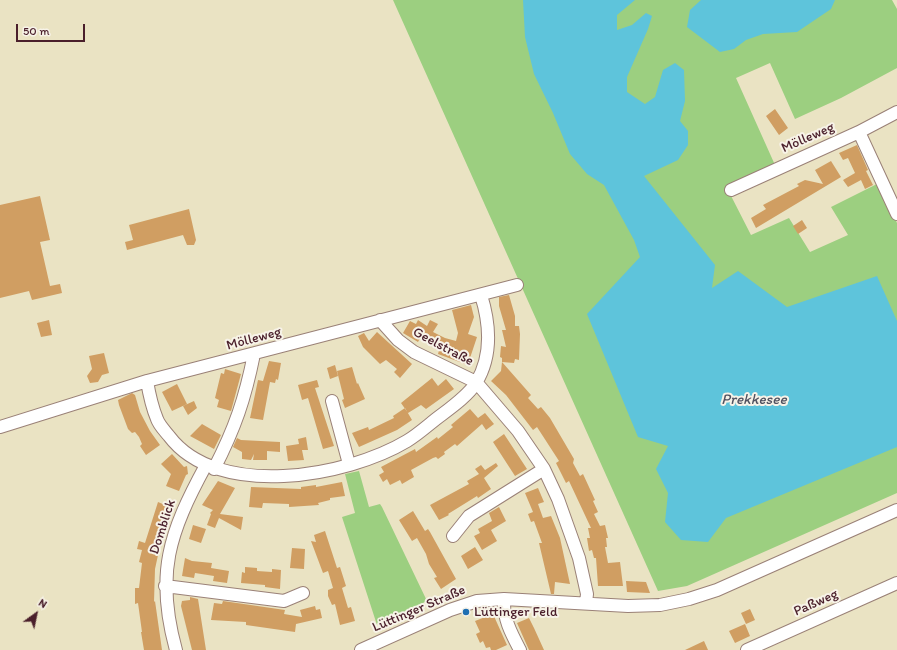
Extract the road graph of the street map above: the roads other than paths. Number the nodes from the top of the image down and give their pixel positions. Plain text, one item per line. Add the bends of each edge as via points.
1 (897, 112) edge
2 (859, 132) junction
3 (730, 190) dead end
4 (897, 214) edge
5 (517, 285) dead end
6 (481, 295) junction
7 (380, 320) junction
8 (254, 354) junction
9 (147, 381) junction
10 (476, 382) junction
11 (332, 401) dead end
12 (0, 427) edge
13 (349, 464) junction
14 (210, 467) junction
15 (544, 469) junction
16 (897, 510) edge
17 (453, 536) dead end
18 (897, 583) edge
19 (165, 586) junction
20 (303, 592) dead end
21 (504, 599) junction
22 (586, 603) junction
23 (176, 650) edge
24 (361, 650) edge
25 (520, 650) edge
26 (747, 650) edge

1 - 2 street, Mölleweg
2 - 3 street, Mölleweg
2 - 4 street
5 - 6 street, Mölleweg
6 - 7 street, Mölleweg
6 - 10 street via 489,333 487,355
7 - 8 street, Mölleweg
7 - 10 street, Geelstraße via 393,335 414,352
8 - 9 street, Mölleweg
8 - 14 street, Domblick via 238,419
9 - 12 street, Mölleweg
9 - 14 street via 157,420 186,453
10 - 13 street via 448,411 406,441
10 - 15 street via 518,431
11 - 13 street
13 - 14 street via 279,477 239,474
14 - 19 street, Domblick via 179,518 170,546
15 - 17 street via 469,516
15 - 22 street via 574,544 587,594
16 - 22 street, Lüttinger Straße via 717,590 689,599 660,605
18 - 26 street, Paßweg
19 - 20 street via 284,601
19 - 23 street, Domblick
21 - 22 street, Lüttinger Straße
21 - 24 street, Lüttinger Straße via 478,601 461,607
21 - 25 street via 507,621

